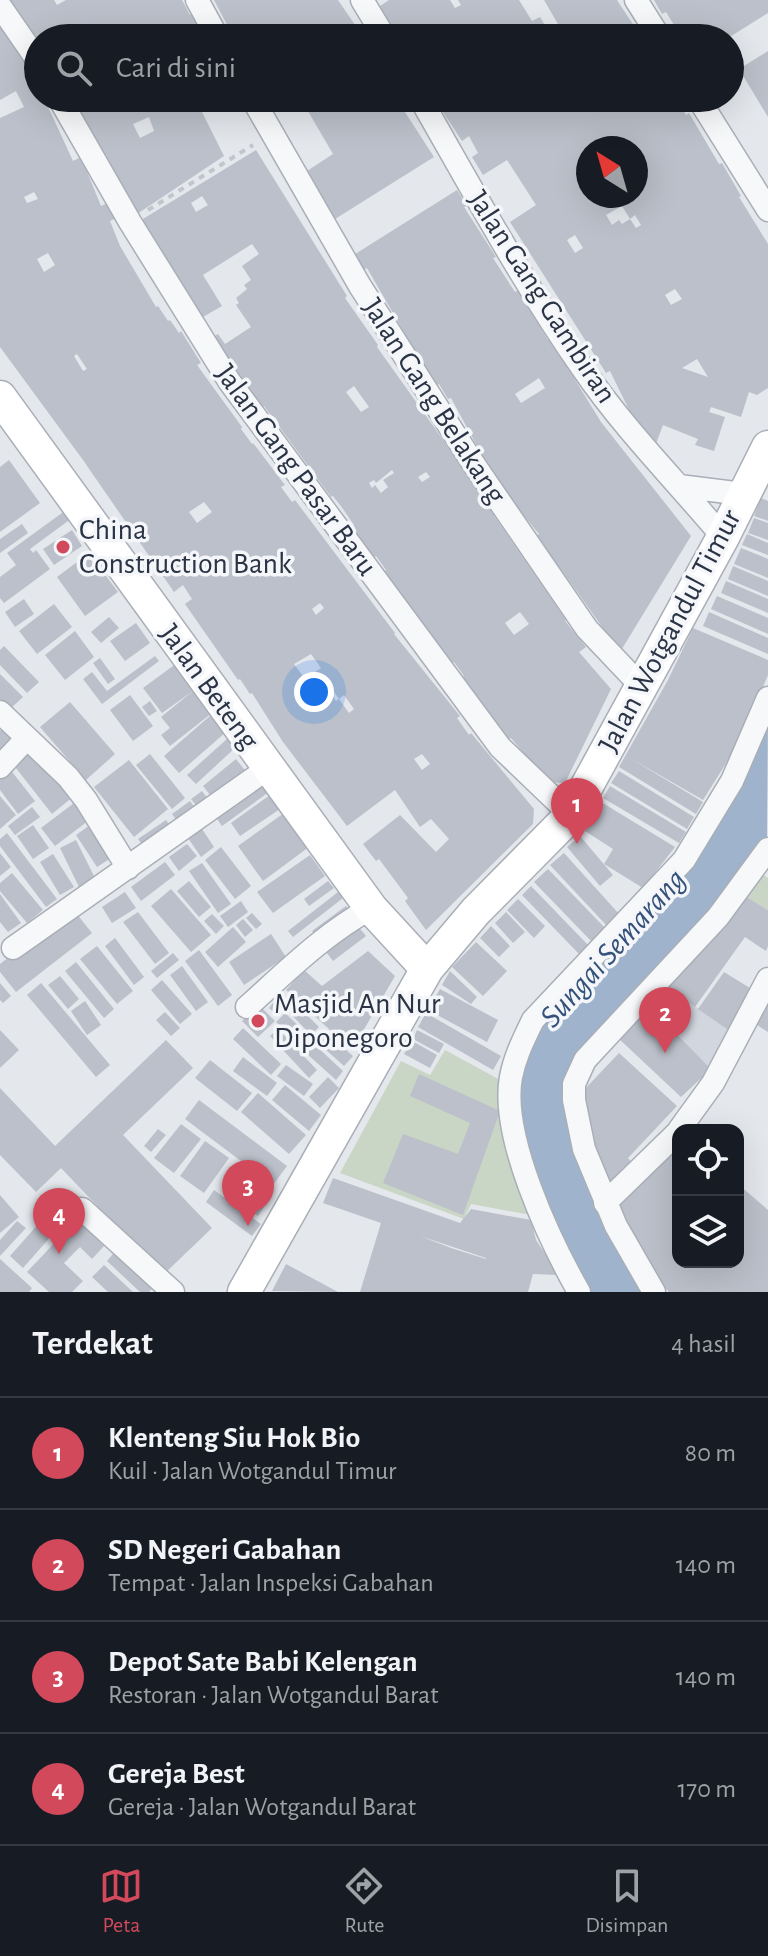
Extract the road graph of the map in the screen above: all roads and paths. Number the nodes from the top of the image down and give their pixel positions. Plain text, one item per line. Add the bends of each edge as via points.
1 (197, 0) edge
2 (362, 0) edge
3 (636, 0) edge
4 (0, 6) edge
5 (210, 24) edge
6 (377, 24) edge
7 (651, 24) edge
8 (24, 41) edge
9 (67, 112) edge
10 (260, 112) edge
11 (428, 112) edge
12 (707, 112) edge
13 (272, 133) junction
14 (768, 210) edge
15 (130, 222) junction
16 (0, 397) edge
17 (758, 473) edge
18 (679, 486) junction
19 (723, 537) junction
20 (641, 686) junction
21 (768, 698) edge
22 (0, 712) edge
23 (27, 738) junction
24 (0, 767) edge
25 (267, 769) junction
26 (571, 815) junction
27 (768, 849) edge
28 (128, 868) junction
29 (371, 908) junction
30 (13, 948) dead end
31 (427, 969) junction
32 (768, 979) edge
33 (247, 1007) dead end
34 (684, 1124) edge
35 (672, 1138) edge
36 (605, 1203) junction
37 (82, 1209) dead end
38 (173, 1292) edge
39 (244, 1292) edge
40 (579, 1292) edge
41 (654, 1292) edge

1 - 5 street
2 - 6 street
3 - 7 street
4 - 8 street
9 - 15 street, Jalan Gang Pasar Baru
10 - 13 street, Jalan Gang Belakang
11 - 18 street, Jalan Gang Gambiran via 583,370
12 - 14 street
13 - 15 path
13 - 20 street, Jalan Gang Belakang via 360,286 480,473 587,629
15 - 26 street, Jalan Gang Pasar Baru via 229,381 491,735
16 - 25 street, Jalan Beteng
17 - 18 street
17 - 19 street, Jalan Wotgandul Timur
18 - 19 street, Jalan Gang Gambiran
19 - 20 street, Jalan Wotgandul Timur
20 - 26 street, Jalan Wotgandul Timur
21 - 40 street via 732,781 684,860 533,1020 519,1047 510,1079 518,1148 540,1216
22 - 23 street
23 - 24 street
23 - 28 street via 86,800
25 - 28 street
25 - 29 street, Jalan Beteng
26 - 31 street, Jalan Wotgandul Timur
27 - 36 street via 718,917 579,1072 574,1084 577,1120
28 - 30 street
29 - 31 street, Jalan Beteng
29 - 33 street via 314,948
31 - 39 street, Jalan Wotgandul Timur
32 - 34 street via 713,1083
35 - 36 street
36 - 41 street
37 - 38 street

